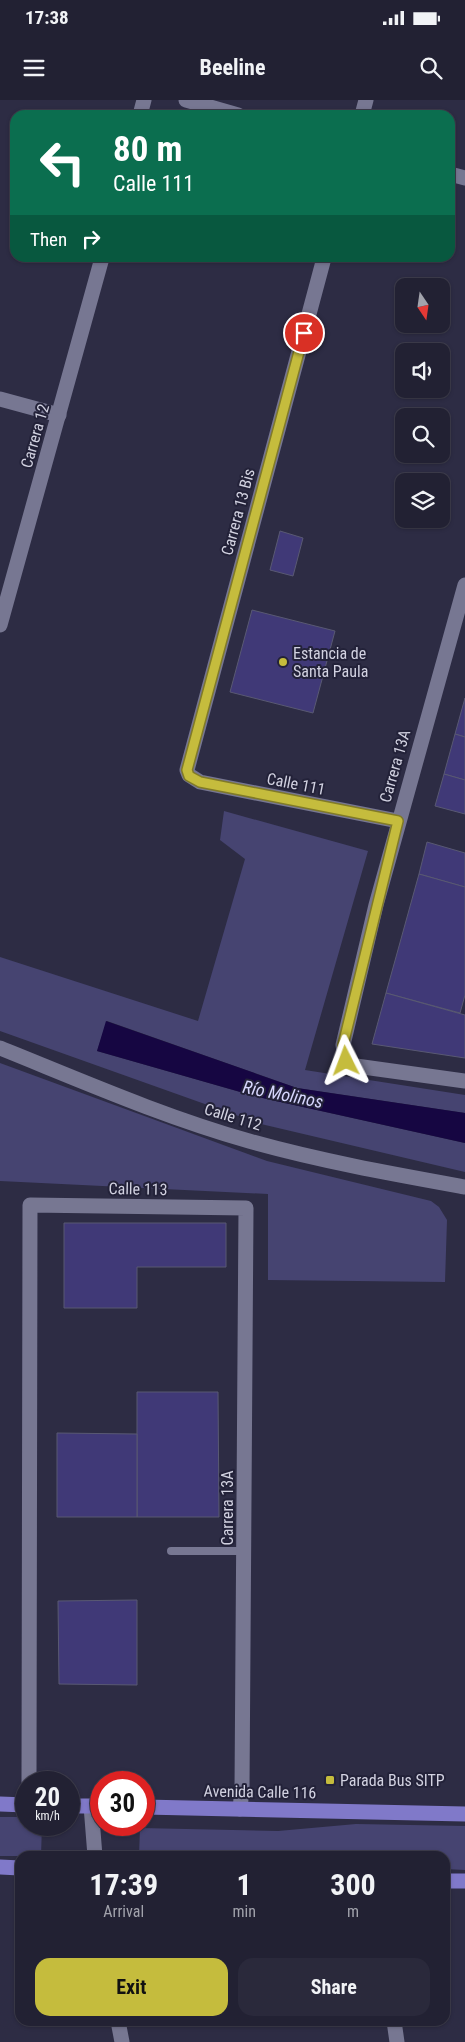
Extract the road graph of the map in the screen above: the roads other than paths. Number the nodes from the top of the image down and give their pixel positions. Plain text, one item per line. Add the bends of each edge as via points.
1 (186, 100) edge
2 (221, 110) edge
3 (101, 262) edge
4 (323, 262) edge
5 (0, 399) edge
6 (59, 415) junction
7 (465, 586) edge
8 (0, 624) edge
9 (189, 776) joint
10 (398, 821) junction
11 (0, 1048) edge
12 (465, 1081) edge
13 (465, 1187) edge
14 (246, 1208) joint
15 (172, 1551) dead end
16 (244, 1551) junction
17 (29, 1771) edge
18 (0, 1804) edge
19 (15, 1805) edge
20 (155, 1807) edge
21 (240, 1809) junction
22 (465, 1814) edge
23 (95, 1836) edge
24 (95, 1851) edge
25 (0, 1867) edge
26 (15, 1868) edge
27 (450, 1880) edge
28 (465, 1881) edge
29 (119, 2026) edge
30 (395, 2026) edge
31 (122, 2042) edge
32 (398, 2042) edge

1 - 2 street
3 - 6 street, Carrera 12
4 - 9 street, Carrera 13 Bis via 188,763
5 - 6 street
6 - 8 street, Carrera 12
7 - 10 street, Carrera 13A
9 - 10 street, Calle 111 via 200,782
10 - 12 street, Carrera 13A via 343,1045 346,1061 356,1066
11 - 13 street, Calle 112 via 178,1118 250,1141 380,1172
14 - 16 street, Carrera 13A
14 - 17 street, Calle 113 via 30,1205
15 - 16 lane
16 - 21 street, Carrera 13A
18 - 19 main road
20 - 21 main road, Avenida Calle 116
21 - 22 main road, Avenida Calle 116
23 - 24 street
25 - 26 main road
27 - 28 main road
29 - 31 street
30 - 32 street

